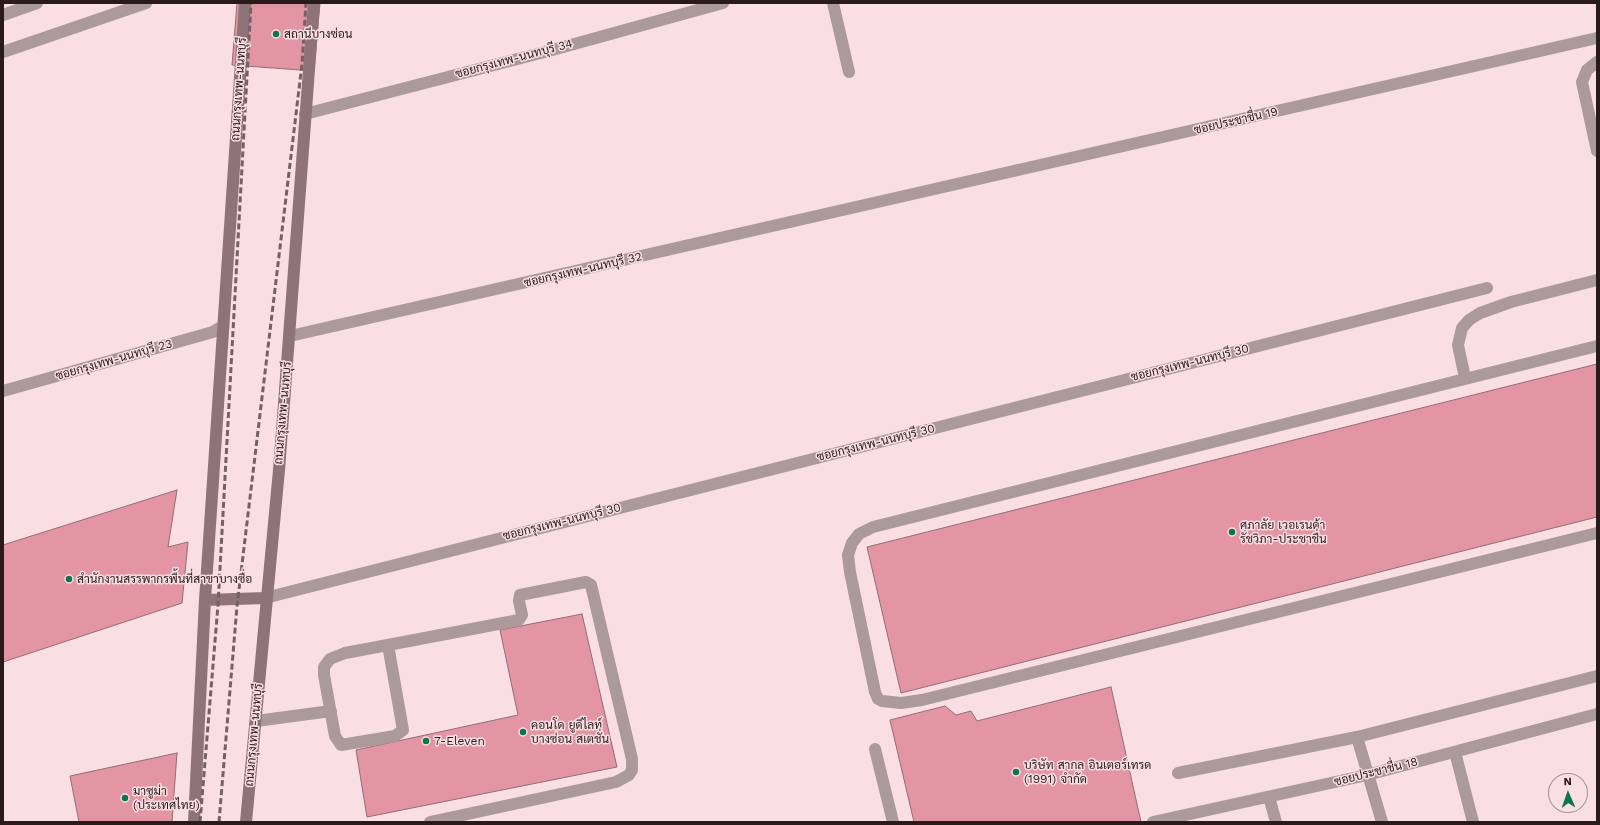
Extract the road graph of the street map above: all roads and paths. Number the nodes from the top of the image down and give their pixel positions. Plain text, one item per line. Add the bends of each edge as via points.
1 (37, 3) edge
2 (146, 3) edge
3 (245, 3) edge
4 (314, 3) edge
5 (723, 3) edge
6 (833, 3) edge
7 (3, 15) edge
8 (1597, 38) edge
9 (3, 52) edge
10 (1597, 62) edge
11 (848, 72) dead end
12 (305, 114) junction
13 (1597, 151) edge
14 (876, 203) joint
15 (1597, 280) edge
16 (1487, 288) dead end
17 (223, 326) junction
18 (290, 336) junction
19 (1597, 346) edge
20 (1465, 378) junction
21 (3, 391) edge
22 (1597, 533) edge
23 (266, 598) junction
24 (205, 600) junction
25 (388, 645) junction
26 (1597, 676) edge
27 (331, 711) junction
28 (1597, 714) edge
29 (256, 721) junction
30 (1357, 737) junction
31 (875, 749) dead end
32 (1455, 752) junction
33 (1178, 773) dead end
34 (1367, 775) junction
35 (1269, 797) junction
36 (194, 822) edge
37 (246, 822) edge
38 (430, 822) edge
39 (893, 822) edge
40 (1153, 822) edge
41 (1276, 822) edge
42 (1382, 822) edge
43 (1473, 822) edge

1 - 7 street
2 - 9 street
3 - 17 main road, ถนนกรุงเทพ-นนทบุรี
4 - 12 main road, ถนนกรุงเทพ-นนทบุรี
5 - 12 street, ซอยกรุงเทพ-นนทบุรี 34
6 - 11 street
8 - 14 street, ซอยประชาชื่น 19
10 - 13 street via 1587,70 1582,82
12 - 18 main road, ถนนกรุงเทพ-นนทบุรี
14 - 18 street, ซอยกรุงเทพ-นนทบุรี 32
15 - 20 street via 1511,302 1480,312 1469,320 1462,328 1458,345
16 - 23 street, ซอยกรุงเทพ-นนทบุรี 30
17 - 21 street, ซอยกรุงเทพ-นนทบุรี 23 via 213,332
17 - 24 main road, ถนนกรุงเทพ-นนทบุรี
18 - 23 main road, ถนนกรุงเทพ-นนทบุรี
19 - 20 street
20 - 22 street via 873,527 859,534 852,543 848,555 849,567 878,699 892,703 922,700
23 - 24 main road
23 - 29 main road, ถนนกรุงเทพ-นนทบุรี
24 - 36 main road, ถนนกรุงเทพ-นนทบุรี
25 - 27 street via 339,655 326,662 324,675
25 - 27 street via 403,724 401,733 341,745 335,736
25 - 38 street via 519,620 522,615 520,595 586,582 591,585 632,759 632,770 629,775 616,782
26 - 30 street
27 - 29 street
28 - 32 street, ซอยประชาชื่น 18
29 - 37 main road, ถนนกรุงเทพ-นนทบุรี
30 - 33 street
30 - 34 street
31 - 39 street
32 - 34 street, ซอยประชาชื่น 18
32 - 43 street
34 - 35 street, ซอยประชาชื่น 18
34 - 42 street
35 - 40 street, ซอยประชาชื่น 18
35 - 41 street

